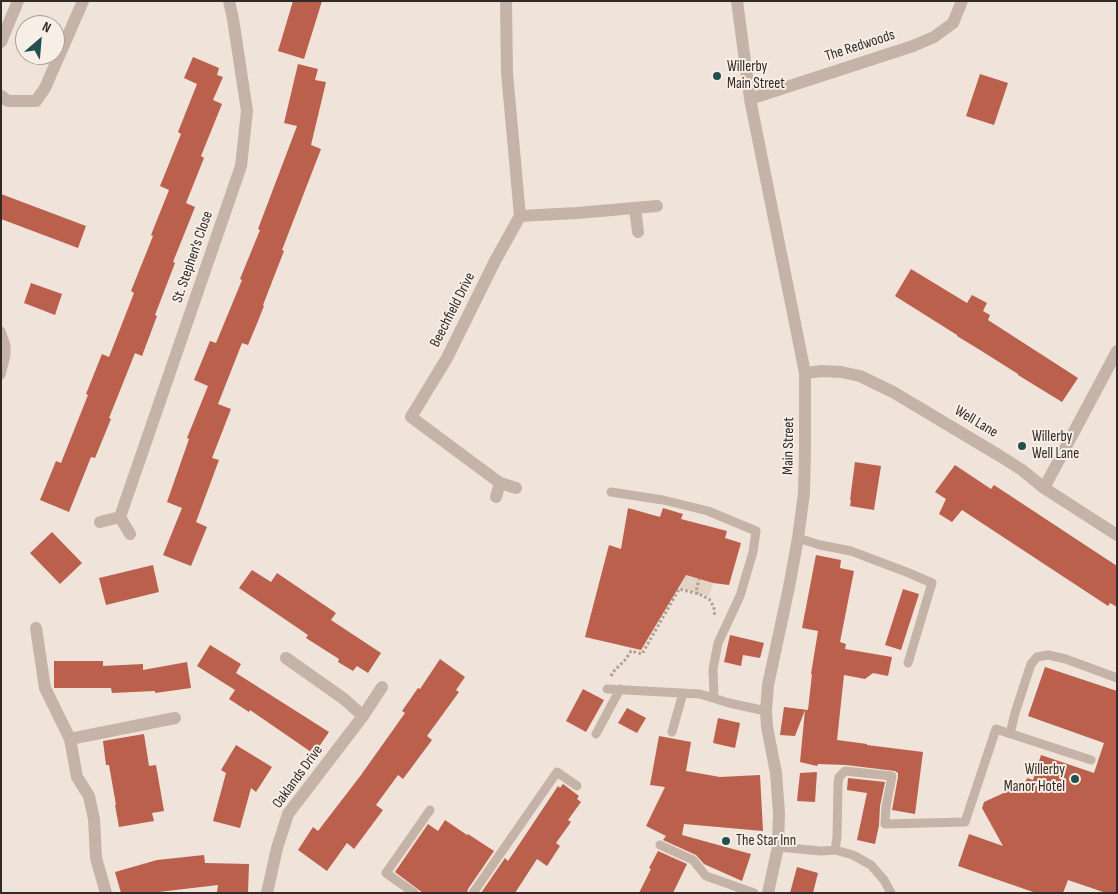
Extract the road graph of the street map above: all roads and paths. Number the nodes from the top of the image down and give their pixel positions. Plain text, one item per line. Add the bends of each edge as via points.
1 (18, 1) edge
2 (83, 1) edge
3 (229, 1) edge
4 (506, 1) edge
5 (737, 1) edge
6 (962, 1) edge
7 (1, 42) edge
8 (1, 96) edge
9 (750, 99) junction
10 (657, 206) dead end
11 (635, 208) junction
12 (520, 216) junction
13 (638, 232) dead end
14 (1, 331) edge
15 (1117, 351) edge
16 (805, 373) junction
17 (1, 376) edge
18 (500, 483) junction
19 (516, 488) dead end
20 (1044, 488) junction
21 (611, 492) dead end
22 (496, 497) dead end
23 (120, 517) junction
24 (100, 522) dead end
25 (130, 534) dead end
26 (1117, 535) edge
27 (798, 538) junction
28 (699, 579) dead end
29 (698, 594) junction
30 (728, 624) junction
31 (36, 628) dead end
32 (286, 658) dead end
33 (908, 663) dead end
34 (1117, 678) edge
35 (382, 687) dead end
36 (607, 689) joint
37 (620, 690) junction
38 (683, 693) junction
39 (714, 698) junction
40 (766, 711) junction
41 (363, 716) junction
42 (175, 718) dead end
43 (672, 732) dead end
44 (596, 734) dead end
45 (1010, 734) junction
46 (70, 739) junction
47 (1091, 760) dead end
48 (577, 786) dead end
49 (430, 810) dead end
50 (660, 845) dead end
51 (778, 847) junction
52 (835, 850) junction
53 (106, 893) edge
54 (267, 893) edge
55 (414, 893) edge
56 (473, 893) edge
57 (754, 893) edge
58 (768, 893) edge
59 (891, 893) edge

1 - 7 street
2 - 8 street via 46,88 36,101 8,101
3 - 23 street, St. Stephen's Close via 247,111 241,166
4 - 12 street via 507,73
5 - 9 street, Main Street
6 - 9 street, The Redwoods via 953,23 934,37
9 - 16 street, Main Street
10 - 11 street
11 - 12 street
11 - 13 street
12 - 18 street, Beechfield Drive via 447,358 406,417
14 - 17 lane via 6,355
15 - 20 street
16 - 20 street, Well Lane via 841,372 860,376 1000,456
16 - 27 street, Main Street via 804,493
18 - 19 street, Beechfield Drive
18 - 22 street
20 - 26 street, Well Lane
21 - 30 lane via 708,511 756,531 740,596
23 - 24 street
23 - 25 street
27 - 33 lane via 851,551 932,583
27 - 40 street, Main Street via 768,685
28 - 29 path
29 - 30 path via 709,599 717,616
29 - 36 path via 679,590 642,654 631,652 613,672
30 - 39 lane via 718,642 713,669
31 - 46 street via 45,688
32 - 41 street
34 - 45 lane via 1066,659 1037,656 1031,664
35 - 41 street, Oaklands Drive
36 - 37 lane
37 - 38 lane
37 - 44 lane
38 - 39 lane
38 - 43 lane
39 - 40 lane
40 - 51 street, Main Street via 776,773
41 - 54 street, Oaklands Drive via 288,814
42 - 46 street
45 - 47 lane
45 - 52 lane via 996,729 964,822 885,824 892,776 845,771 839,776
46 - 53 street via 77,777 89,796 94,818 96,858
48 - 56 lane via 557,772
49 - 55 lane via 386,873
50 - 57 lane via 693,860 706,876
51 - 52 lane via 822,852
51 - 58 street, Main Street
52 - 59 lane via 871,865

